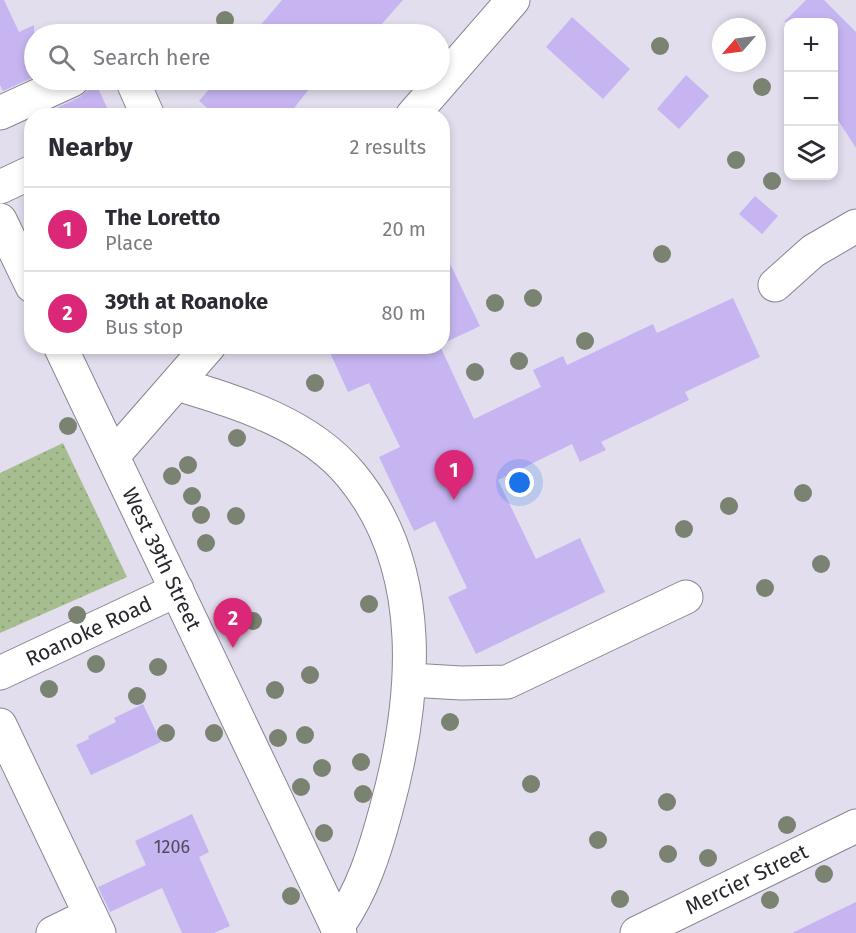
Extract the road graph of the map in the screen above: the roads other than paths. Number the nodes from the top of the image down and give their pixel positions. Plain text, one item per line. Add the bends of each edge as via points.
1 (513, 0) edge
2 (450, 72) edge
3 (51, 90) edge
4 (136, 90) edge
5 (435, 90) edge
6 (144, 108) edge
7 (419, 108) edge
8 (0, 114) edge
9 (24, 176) edge
10 (0, 187) edge
11 (0, 220) edge
12 (856, 226) edge
13 (24, 270) edge
14 (775, 285) dead end
15 (64, 354) edge
16 (202, 354) edge
17 (177, 384) junction
18 (113, 456) junction
19 (177, 590) junction
20 (686, 597) dead end
21 (0, 673) edge
22 (410, 680) junction
23 (0, 725) edge
24 (856, 826) edge
25 (94, 924) edge
26 (338, 930) edge
27 (53, 933) edge
28 (637, 933) edge

1 - 2 street
3 - 8 street
4 - 6 street
5 - 7 street
9 - 10 street
11 - 13 street
12 - 14 street via 813,251
15 - 18 street, West 39th Street
16 - 17 street
17 - 18 street
17 - 22 street via 251,407 288,425 351,474 375,510 399,568 406,604
18 - 19 street, West 39th Street
19 - 21 street, Roanoke Road
19 - 26 street, West 39th Street
20 - 22 street via 507,682
22 - 26 street via 405,733 380,832 352,906
23 - 25 street
24 - 28 street, Mercier Street
25 - 27 street

